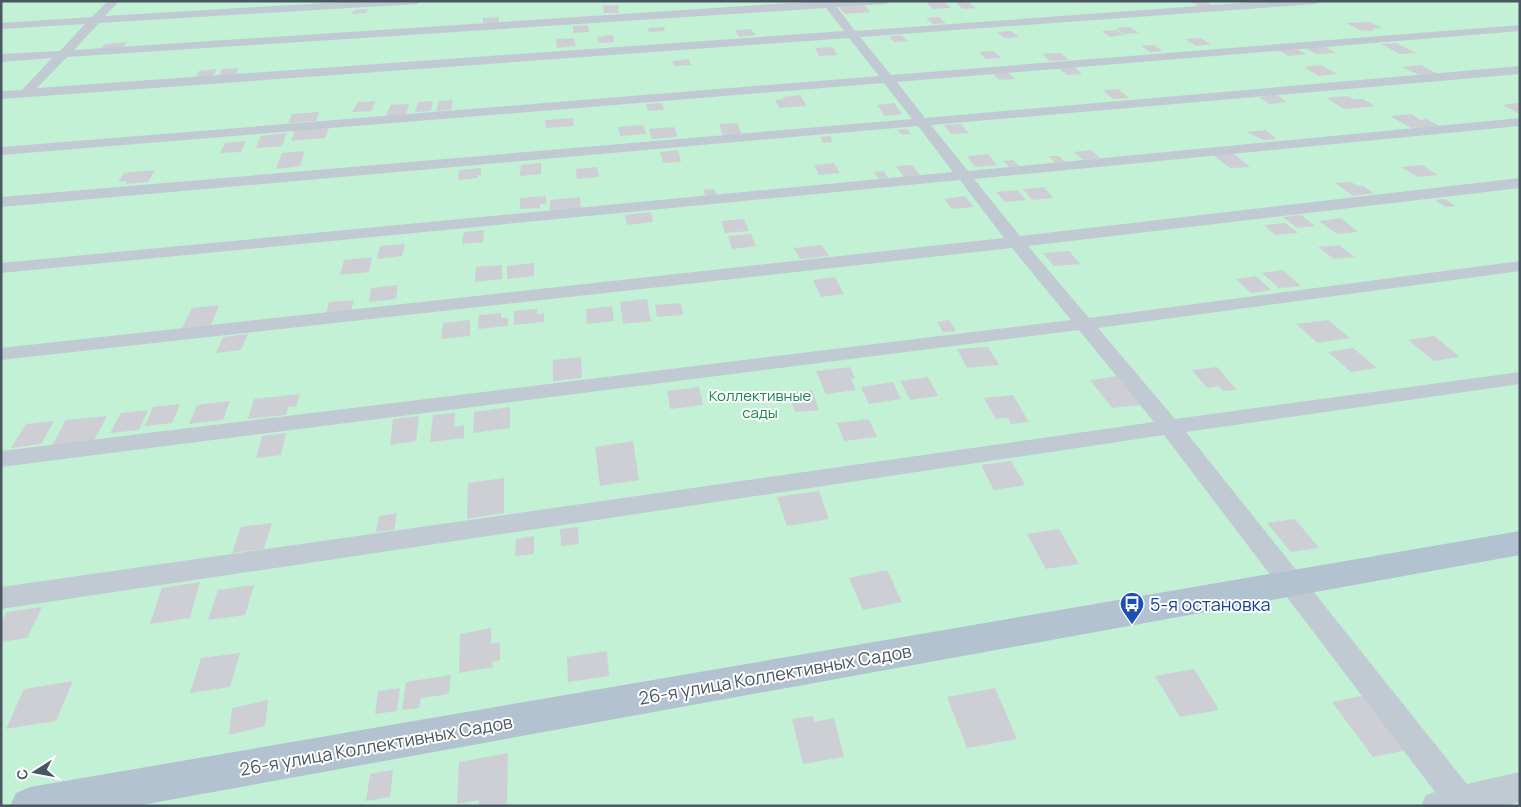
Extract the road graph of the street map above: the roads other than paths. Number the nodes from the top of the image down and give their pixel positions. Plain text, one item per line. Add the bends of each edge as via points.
1 (114, 1) edge
2 (418, 1) edge
3 (886, 1) edge
4 (1316, 1) edge
5 (827, 3) edge
6 (95, 20) junction
7 (1, 26) edge
8 (1520, 28) edge
9 (851, 34) junction
10 (62, 54) junction
11 (1, 58) edge
12 (1520, 70) edge
13 (888, 79) junction
14 (26, 93) junction
15 (1, 95) edge
16 (1520, 122) edge
17 (922, 123) junction
18 (1, 152) edge
19 (964, 176) junction
20 (1520, 183) edge
21 (1, 202) edge
22 (1016, 242) junction
23 (1520, 266) edge
24 (1, 268) edge
25 (1085, 324) junction
26 (1, 354) edge
27 (1520, 378) edge
28 (1170, 427) junction
29 (1, 459) edge
30 (1520, 543) edge
31 (1292, 583) junction
32 (1, 598) edge
33 (1520, 787) edge
34 (1455, 804) edge
35 (30, 806) edge

1 - 6 street
2 - 6 street
3 - 5 street
4 - 9 street
5 - 9 street
5 - 10 street
6 - 7 street
6 - 10 street
8 - 13 street
9 - 13 street
9 - 14 street
10 - 11 street
10 - 14 street
12 - 17 street
13 - 17 street
13 - 18 street
14 - 15 street
16 - 19 street
17 - 19 street
17 - 21 street
19 - 22 street
19 - 24 street
20 - 22 street
22 - 25 street
22 - 26 street
23 - 25 street
25 - 28 street
25 - 29 street
27 - 28 street
28 - 31 street
28 - 32 street
30 - 31 main road, 26-я улица Коллективных Садов
31 - 34 street
31 - 35 main road, 26-я улица Коллективных Садов
33 - 34 street

